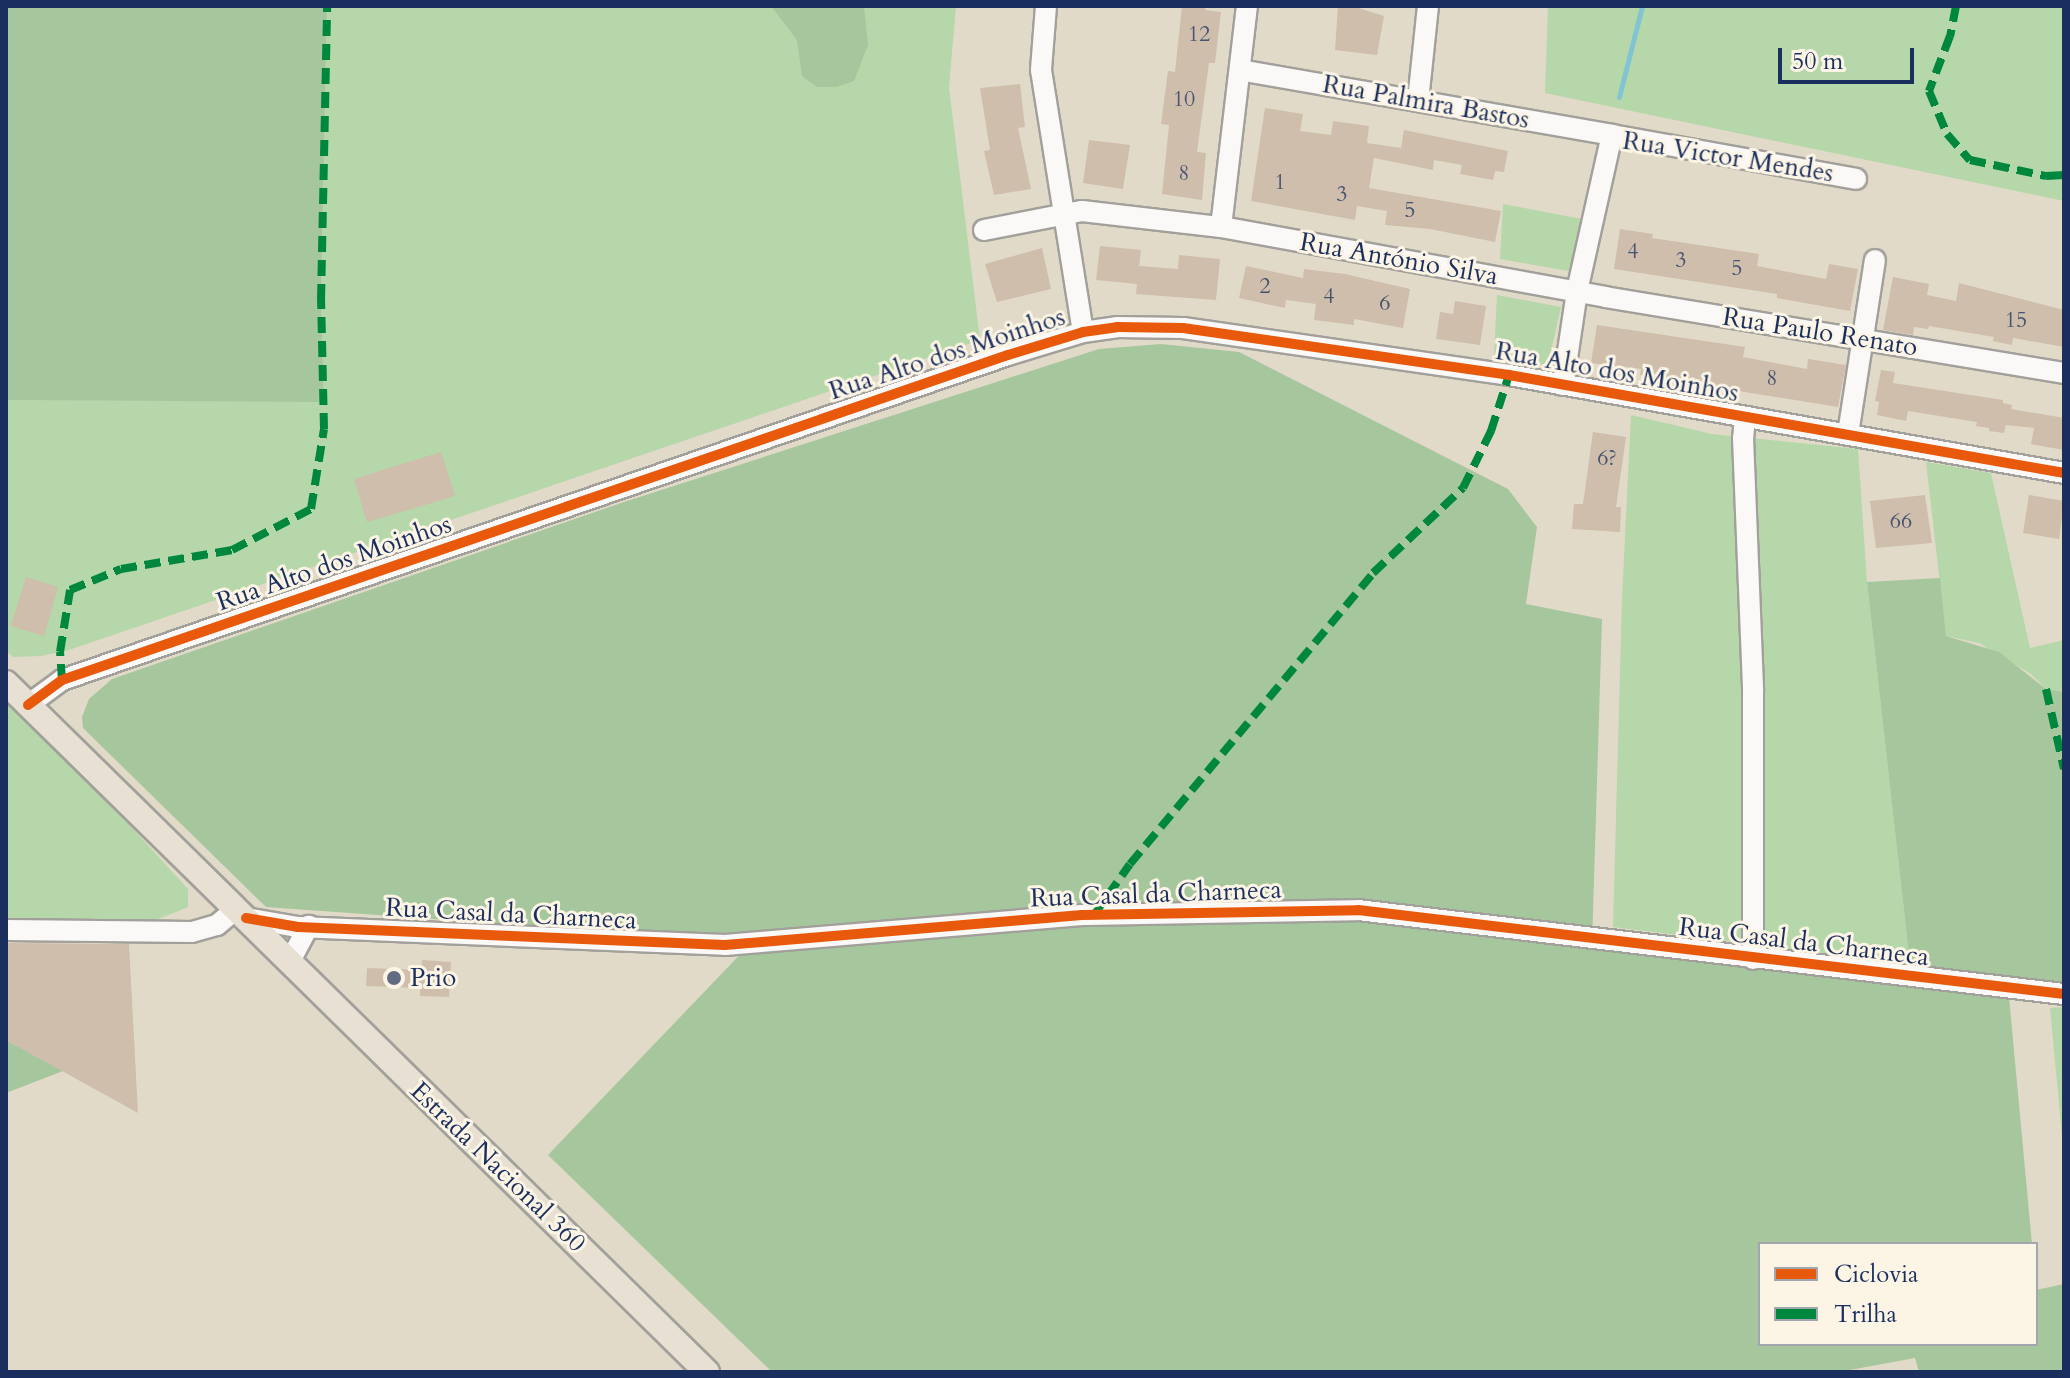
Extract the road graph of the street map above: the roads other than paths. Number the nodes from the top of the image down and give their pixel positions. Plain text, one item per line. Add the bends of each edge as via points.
1 (1046, 6) edge
2 (1247, 6) edge
3 (1428, 6) edge
4 (1240, 70) junction
5 (1418, 101) junction
6 (1612, 135) junction
7 (1856, 179) dead end
8 (1062, 214) junction
9 (1221, 227) junction
10 (984, 230) dead end
11 (1875, 260) dead end
12 (1577, 291) junction
13 (1083, 332) junction
14 (1863, 340) junction
15 (2064, 373) edge
16 (1563, 385) junction
17 (1745, 417) junction
18 (1848, 434) junction
19 (2064, 473) edge
20 (6, 683) edge
21 (28, 705) junction
22 (241, 914) junction
23 (303, 926) junction
24 (6, 930) edge
25 (270, 943) junction
26 (1753, 959) junction
27 (290, 961) junction
28 (2064, 994) edge
29 (707, 1372) edge

1 - 8 street via 1041,70
2 - 4 street
3 - 5 street
4 - 5 street, Rua Palmira Bastos
4 - 9 street
5 - 6 street, Rua Palmira Bastos
6 - 7 street, Rua Victor Mendes
6 - 12 street, Rua Victor Mendes
8 - 9 street, Rua António Silva via 1082,211
8 - 10 street, Rua António Silva
8 - 13 street
9 - 12 street, Rua António Silva
11 - 14 street
12 - 14 street, Rua Paulo Renato
12 - 16 street, Rua Victor Mendes
13 - 16 street, Rua Alto dos Moinhos via 1183,328
13 - 21 street, Rua Alto dos Moinhos via 62,680
14 - 15 street, Rua Paulo Renato
14 - 18 street
16 - 17 street, Rua Alto dos Moinhos
17 - 18 street, Rua Alto dos Moinhos
17 - 26 street
18 - 19 street, Rua Alto dos Moinhos
20 - 21 main road
21 - 22 main road
22 - 23 street, Rua Casal da Charneca
22 - 24 street via 192,932
22 - 25 main road, Estrada Nacional 360
23 - 25 street
23 - 26 street, Rua Casal da Charneca via 725,945 1082,915 1358,910
23 - 27 street
25 - 27 main road, Estrada Nacional 360
26 - 28 street, Rua Casal da Charneca
27 - 29 main road, Estrada Nacional 360

